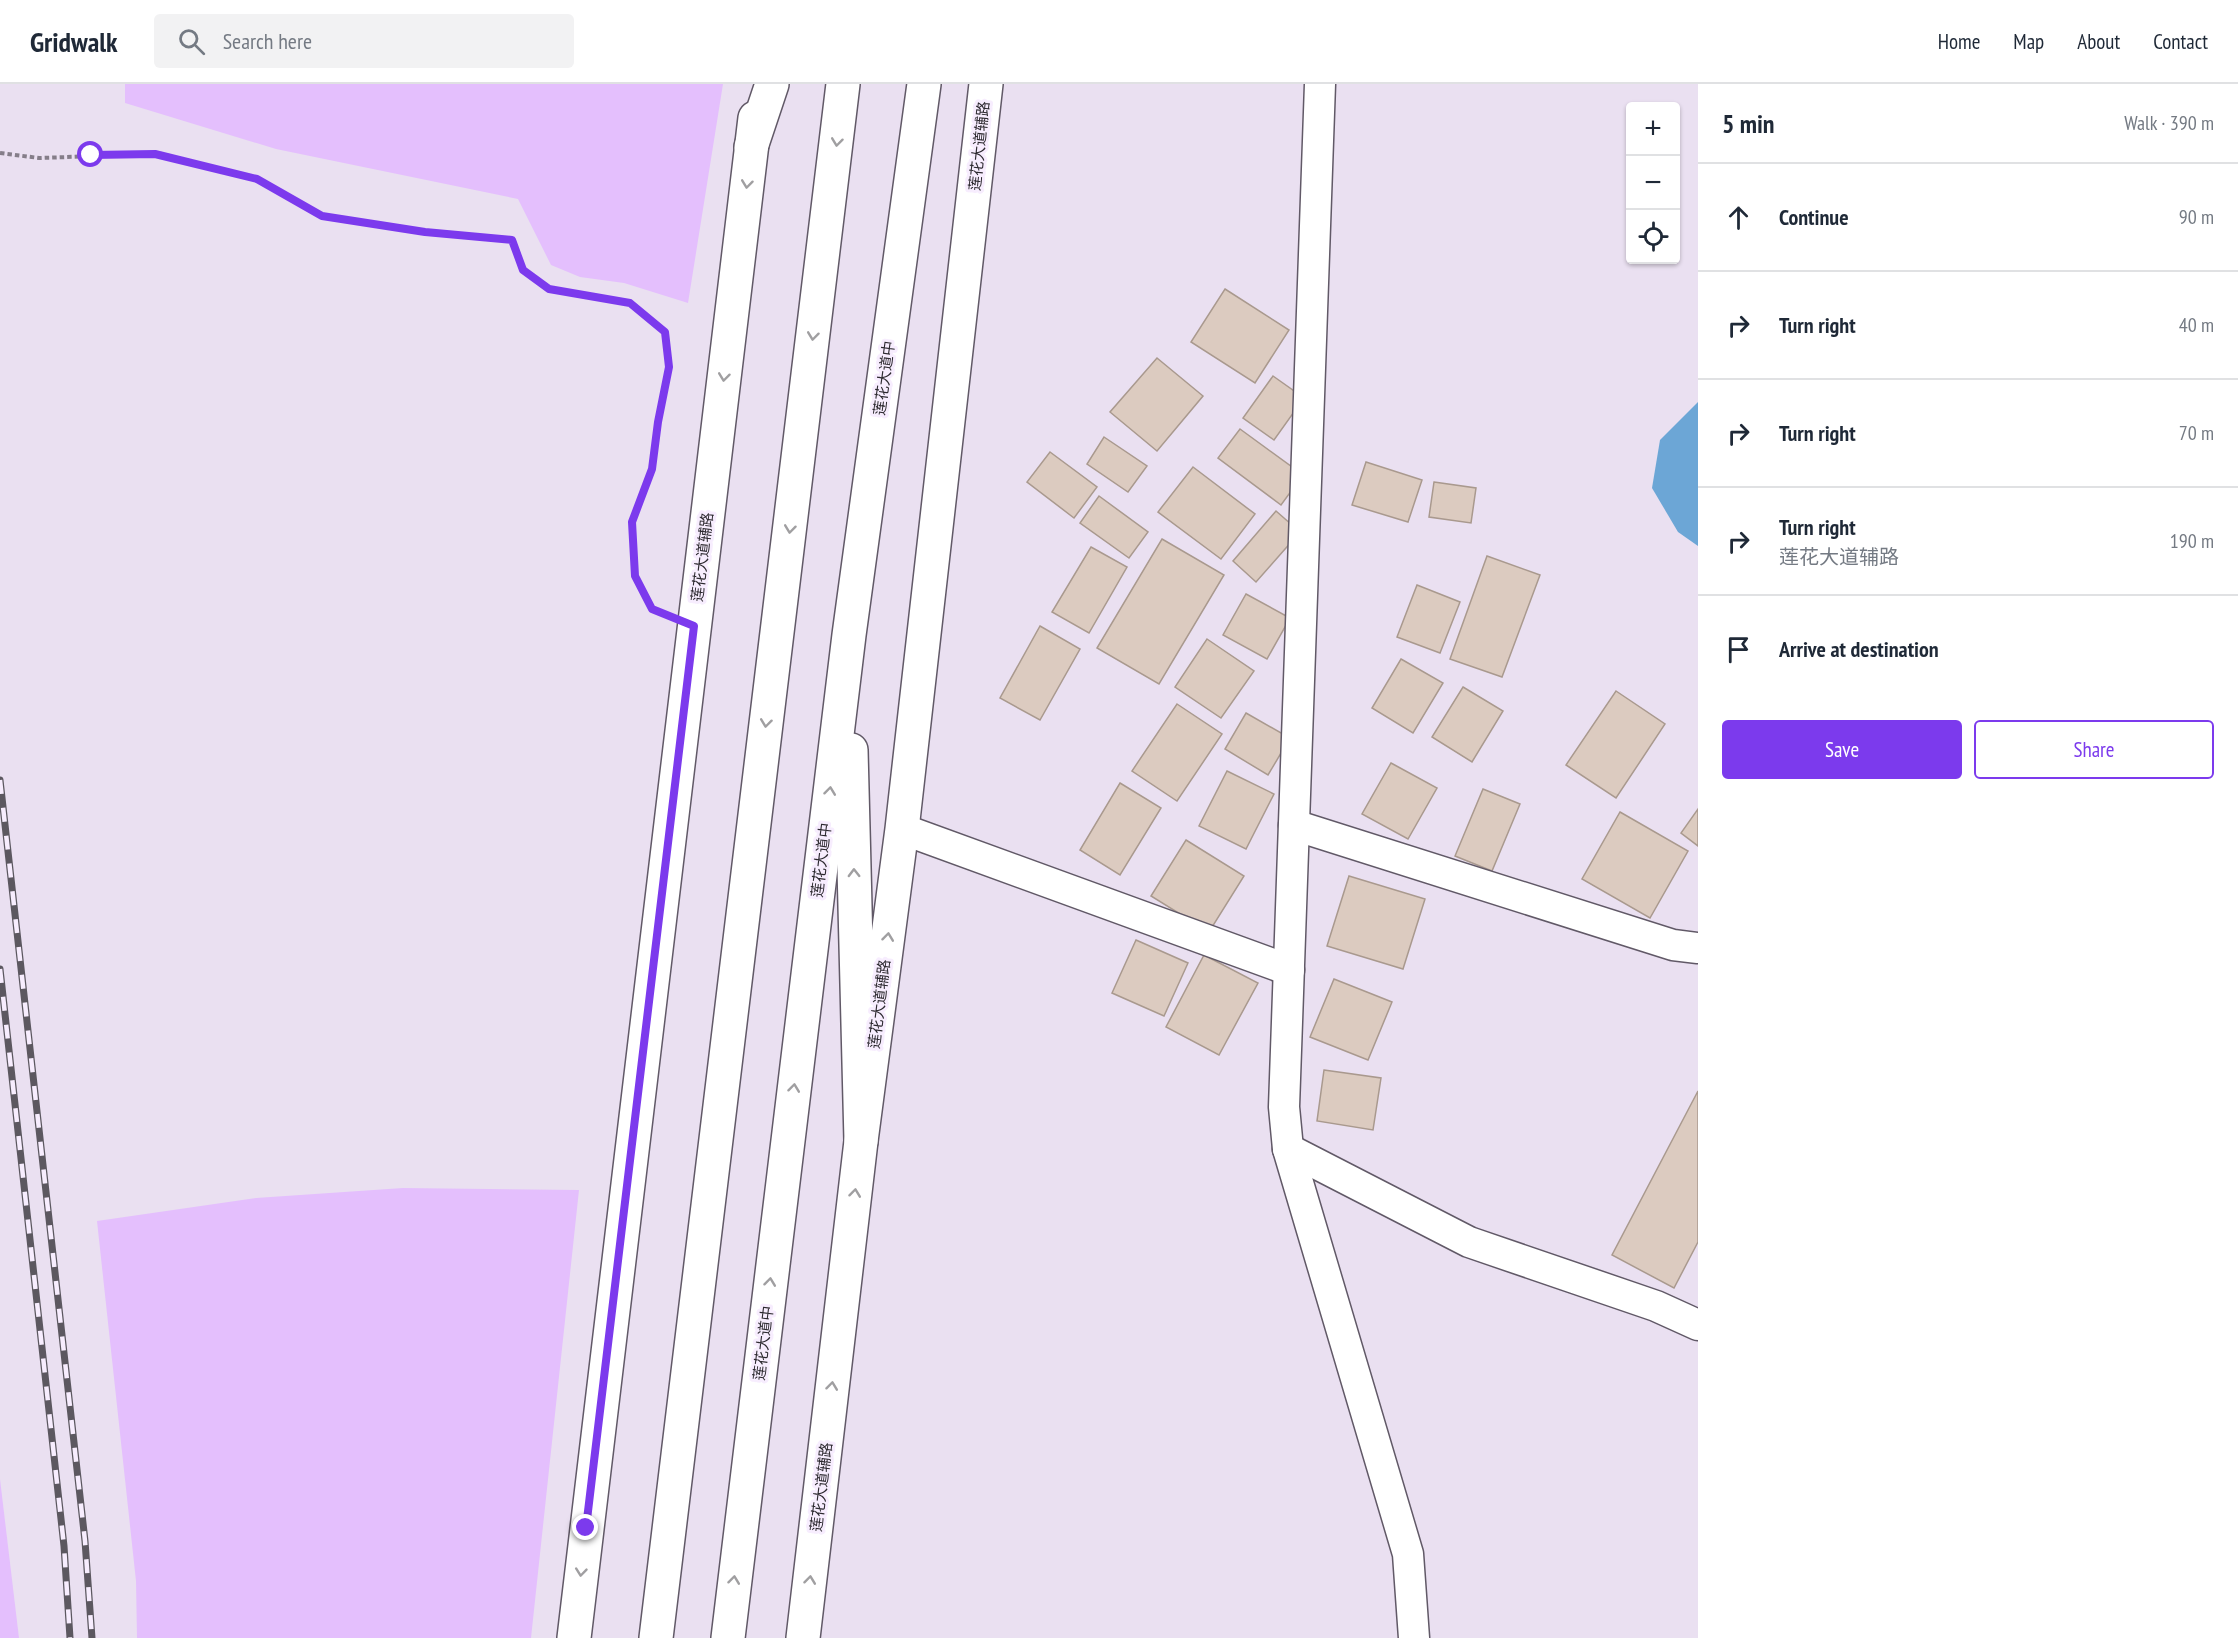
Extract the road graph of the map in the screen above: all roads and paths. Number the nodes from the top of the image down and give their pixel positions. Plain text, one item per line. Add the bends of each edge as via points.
1 (760, 84) edge
2 (772, 84) edge
3 (843, 84) edge
4 (924, 84) edge
5 (986, 84) edge
6 (1320, 84) edge
7 (751, 147) junction
8 (0, 153) edge
9 (694, 626) junction
10 (849, 635) junction
11 (1294, 825) junction
12 (902, 829) junction
13 (1698, 948) edge
14 (1289, 970) junction
15 (861, 1141) junction
16 (1288, 1149) junction
17 (1698, 1325) edge
18 (574, 1638) edge
19 (656, 1638) edge
20 (728, 1638) edge
21 (803, 1638) edge
22 (1414, 1638) edge

1 - 7 main road, 莲花大道辅路
2 - 7 main road
3 -> 19 main road
4 - 10 main road, 莲花大道中
5 - 12 main road, 莲花大道辅路
6 - 11 street
7 -> 9 main road, 莲花大道辅路
8 - 9 path via 39,158 155,154 257,179 322,216 512,240 523,270 549,289 630,303 665,332 669,367 652,469 632,522 635,576 652,609
9 -> 18 main road, 莲花大道辅路
15 -> 10 main road
20 -> 10 main road, 莲花大道中
11 - 13 street via 1672,945
11 - 14 street
12 - 14 street
15 -> 12 main road, 莲花大道辅路
14 - 16 street via 1284,1107
21 -> 15 main road, 莲花大道辅路
16 - 17 street via 1469,1242 1656,1306
16 - 22 street via 1408,1554

